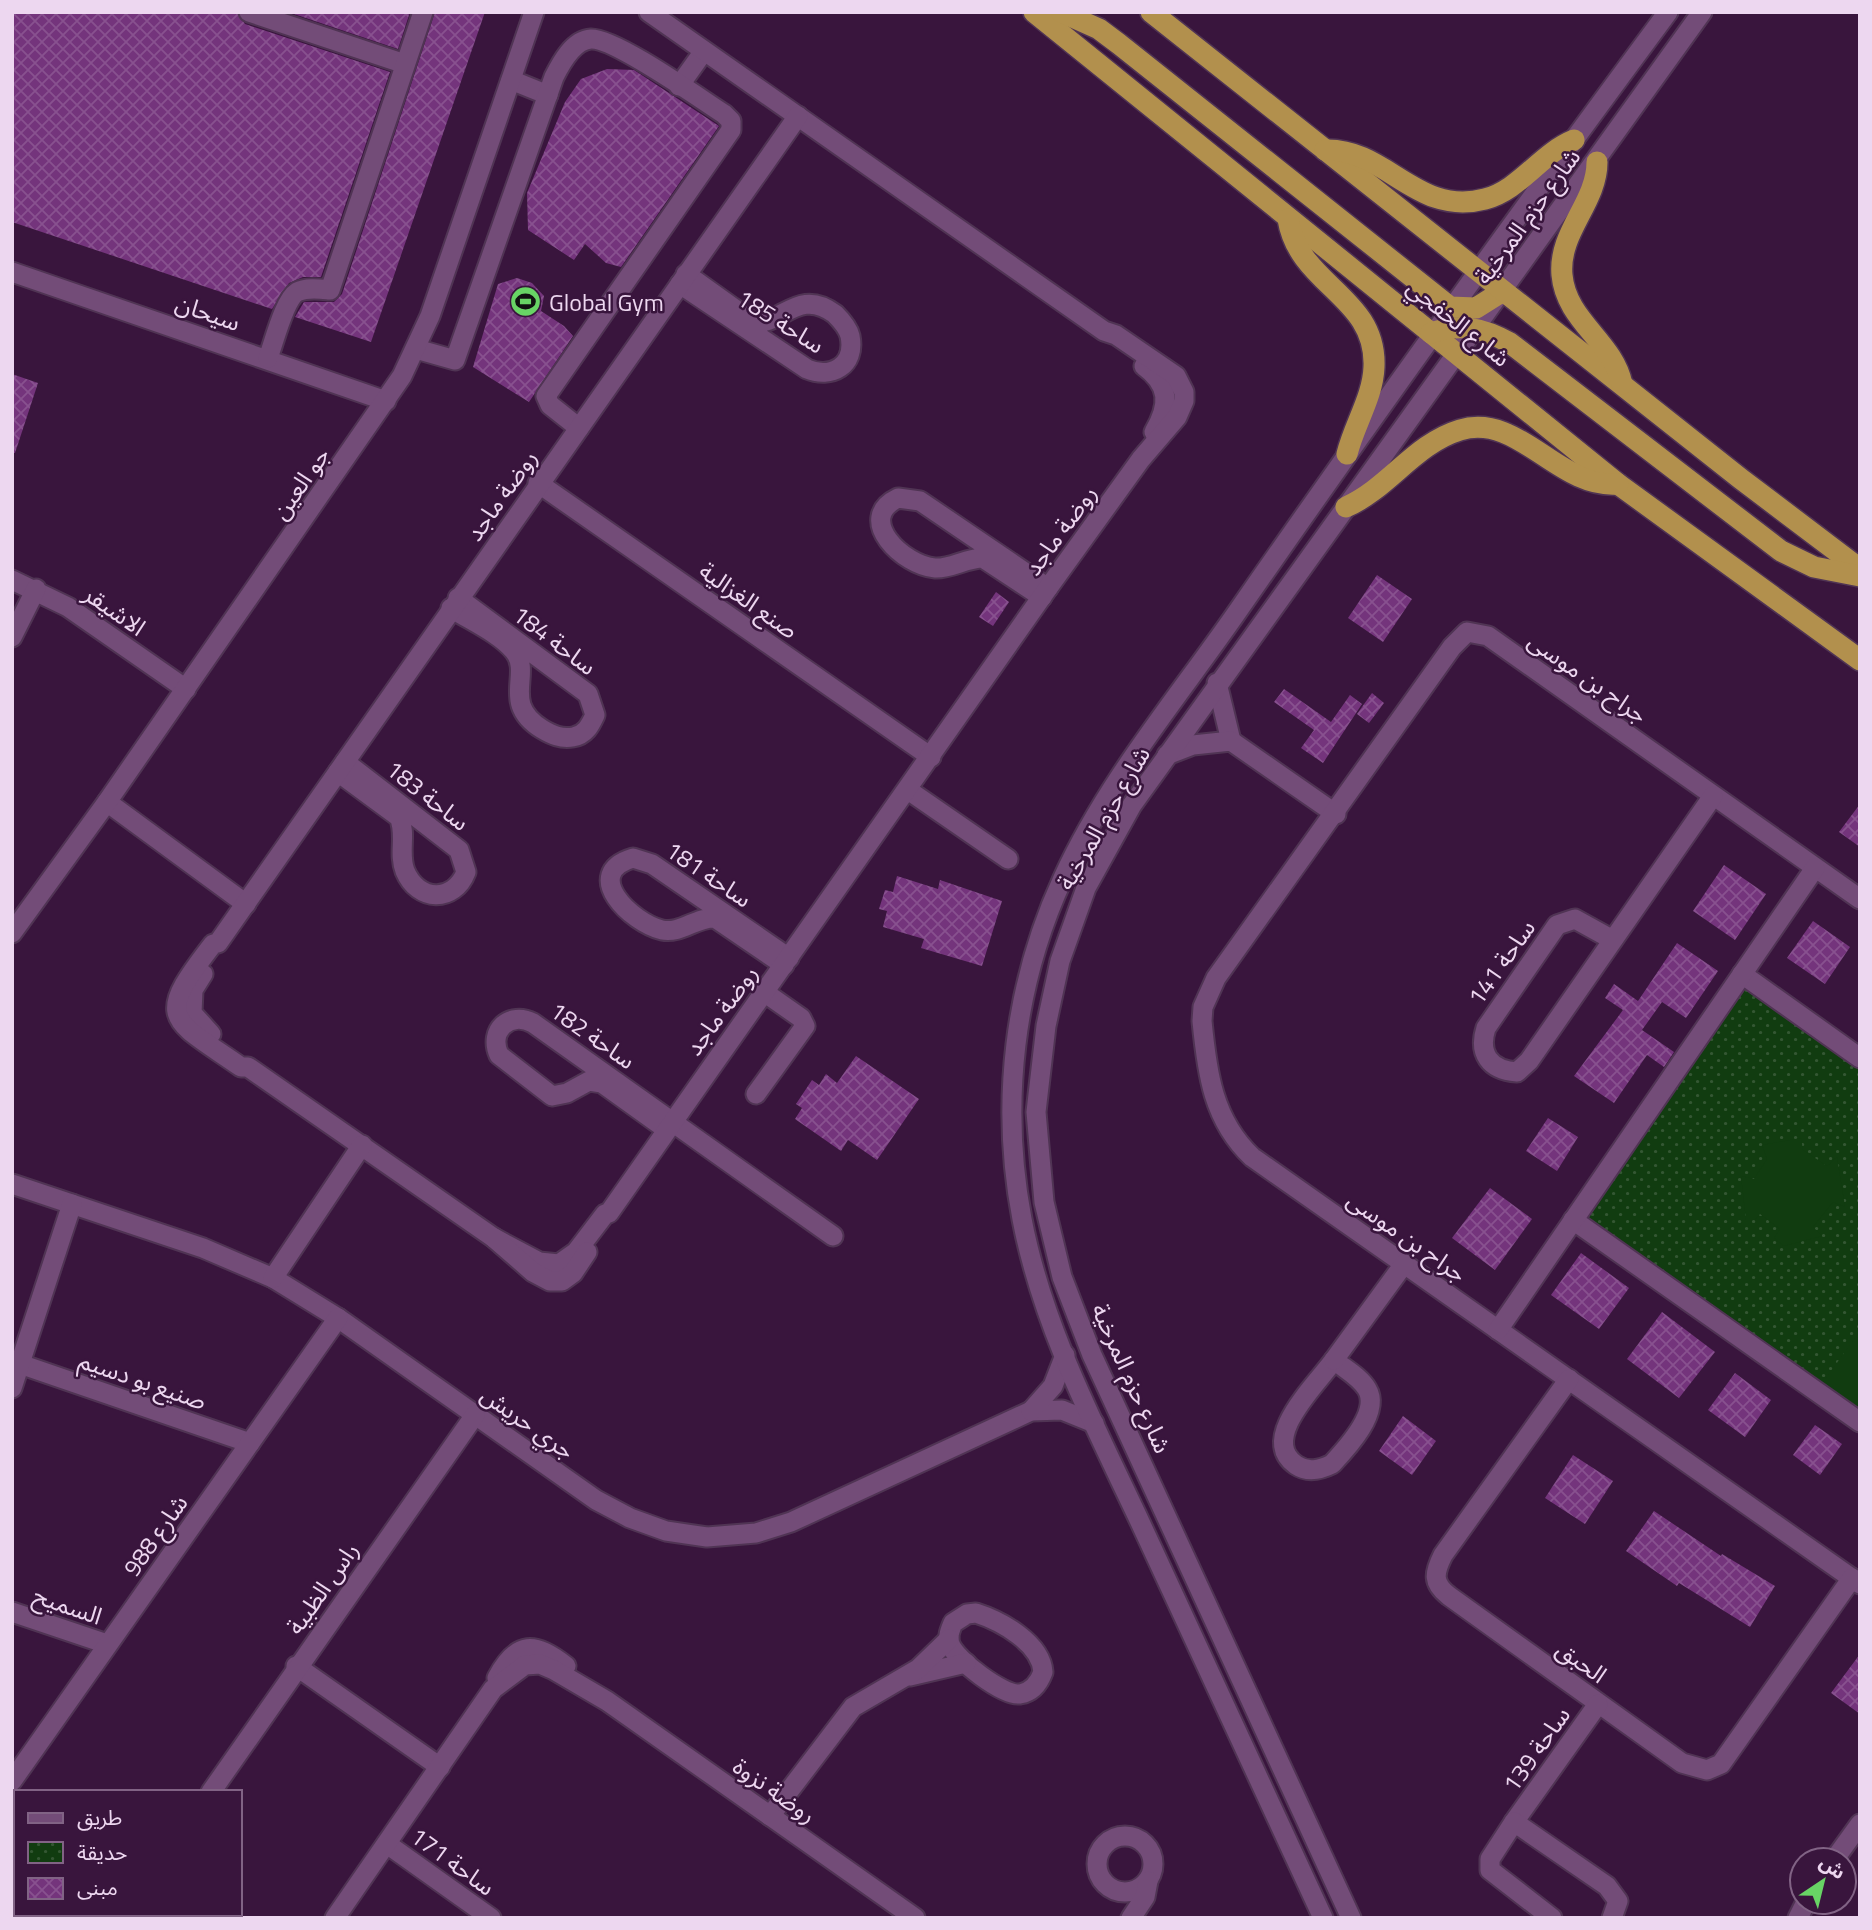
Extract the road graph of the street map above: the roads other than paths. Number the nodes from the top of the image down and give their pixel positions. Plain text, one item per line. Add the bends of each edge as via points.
1 (249, 12) edge
2 (423, 12) edge
3 (534, 12) edge
4 (649, 12) edge
5 (1034, 12) edge
6 (1061, 12) edge
7 (1151, 12) edge
8 (1668, 12) edge
9 (1702, 12) edge
10 (704, 51) junction
11 (405, 64) junction
12 (511, 80) junction
13 (679, 86) junction
14 (548, 95) junction
15 (798, 116) junction
16 (1574, 140) junction
17 (1324, 150) junction
18 (1597, 162) junction
19 (1288, 219) junction
20 (1478, 270) junction
21 (12, 272) edge
22 (683, 279) junction
23 (1503, 291) junction
24 (1450, 307) junction
25 (777, 315) junction
26 (1476, 328) junction
27 (1431, 333) junction
28 (773, 347) junction
29 (416, 349) junction
30 (1457, 354) junction
31 (268, 358) junction
32 (1622, 386) junction
33 (386, 401) junction
34 (579, 428) junction
35 (1348, 454) junction
36 (538, 483) junction
37 (1618, 484) junction
38 (1346, 508) junction
39 (956, 526) junction
40 (958, 562) junction
41 (1860, 569) edge
42 (1860, 576) edge
43 (12, 580) edge
44 (36, 589) junction
45 (1045, 593) junction
46 (454, 603) junction
47 (12, 637) edge
48 (1860, 660) edge
49 (547, 663) junction
50 (519, 681) junction
51 (1217, 683) junction
52 (186, 689) junction
53 (1231, 741) junction
54 (1167, 755) junction
55 (931, 757) junction
56 (341, 767) junction
57 (908, 790) junction
58 (1713, 796) junction
59 (107, 802) junction
60 (1336, 814) junction
61 (435, 829) junction
62 (402, 846) junction
63 (1008, 859) dead end
64 (1815, 868) junction
65 (688, 888) junction
66 (1860, 899) edge
67 (246, 904) junction
68 (694, 922) junction
69 (12, 933) edge
70 (1613, 940) junction
71 (786, 961) junction
72 (1742, 974) junction
73 (764, 992) junction
74 (577, 1053) junction
75 (1860, 1058) edge
76 (580, 1085) junction
77 (756, 1094) dead end
78 (669, 1125) junction
79 (362, 1145) junction
80 (12, 1184) edge
81 (72, 1204) junction
82 (1573, 1220) junction
83 (834, 1236) dead end
84 (1404, 1264) junction
85 (273, 1278) junction
86 (338, 1318) junction
87 (1498, 1330) junction
88 (1065, 1355) junction
89 (1334, 1360) junction
90 (20, 1364) junction
91 (1569, 1379) junction
92 (12, 1388) edge
93 (1031, 1411) junction
94 (475, 1415) junction
95 (1860, 1422) edge
96 (1094, 1423) junction
97 (250, 1443) junction
98 (1856, 1581) edge
99 (12, 1612) edge
100 (949, 1639) junction
101 (107, 1644) junction
102 (966, 1664) junction
103 (296, 1666) junction
104 (905, 1677) junction
105 (1598, 1703) junction
106 (440, 1767) junction
107 (12, 1781) edge
108 (212, 1790) edge
109 (769, 1816) junction
110 (1514, 1822) junction
111 (1860, 1824) edge
112 (1844, 1846) edge
113 (384, 1848) junction
114 (1148, 1881) junction
115 (1126, 1892) junction
116 (335, 1918) edge
117 (478, 1918) edge
118 (491, 1918) edge
119 (915, 1918) edge
120 (1118, 1918) edge
121 (1131, 1918) edge
122 (1323, 1918) edge
123 (1351, 1918) edge
124 (1552, 1918) edge
125 (1612, 1918) edge

1 - 11 street
2 - 11 street
3 - 12 street, جو العين
4 - 10 street, روضة ماجد
5 - 19 highway, شارع الخفجي
6 - 24 highway via 1119,44
7 - 17 highway
8 - 16 street, شارع حزم المرخية
9 - 18 street, شارع حزم المرخية
10 - 13 street
10 - 15 street, روضة ماجد
11 - 31 street via 330,290 295,293
12 - 14 street
12 - 29 street, جو العين
13 - 14 street via 611,44 590,39 574,47 562,62
13 - 34 street via 724,114 731,130 546,396 546,401
14 - 29 street via 456,357 452,361
15 - 22 street, روضة ماجد
15 - 45 street, روضة ماجد via 1104,331 1164,386 1164,412 1141,459
16 - 17 highway via 1544,157 1511,187 1469,202 1428,196 1358,154
16 - 20 street, شارع حزم المرخية
17 - 20 highway
18 - 23 street, شارع حزم المرخية
18 - 32 highway via 1594,185 1566,244 1562,275 1570,305 1615,363
19 - 27 highway, شارع الخفجي
19 - 35 highway via 1299,253 1361,317 1373,348 1372,383
20 - 23 highway
20 - 24 street, شارع حزم المرخية
21 - 31 street, سيحان
22 - 25 street, ساحة 185 via 753,322
22 - 28 street, ساحة 185
22 - 34 street, روضة ماجد
23 - 24 highway via 1476,308
23 - 26 street, شارع حزم المرخية
23 - 32 highway
24 - 27 street, شارع حزم المرخية
25 - 28 street
25 - 28 street, ساحة 185 via 810,304 833,312 850,335 850,350 841,368 824,375
26 - 27 highway
26 - 30 street, شارع حزم المرخية
26 - 42 highway via 1510,343 1780,551 1814,567
27 - 30 highway, شارع الخفجي
27 - 35 street, شارع حزم المرخية
29 - 33 street, جو العين
30 - 37 highway, شارع الخفجي
30 - 38 street, شارع حزم المرخية
31 - 33 street, سيحان
32 - 41 highway
33 - 52 street, جو العين
34 - 36 street, روضة ماجد
35 - 88 street, شارع حزم المرخية via 1111,790 1062,879 1034,959 1011,1080 1013,1154 1035,1277
36 - 46 street, روضة ماجد
36 - 55 street, صنع الغزالية
37 - 38 highway via 1584,481 1504,433 1462,429 1427,444 1374,491
37 - 48 highway, شارع الخفجي
38 - 51 street, شارع حزم المرخية
39 - 40 street
39 - 40 street via 920,501 907,498 889,503 879,520 884,536 915,561 937,568
39 - 45 street
40 - 45 street via 989,560
43 - 44 street, الاشيقر
44 - 47 street
44 - 52 street, الاشيقر
45 - 55 street, روضة ماجد
46 - 49 street, ساحة 184
46 - 50 street, ساحة 184 via 514,652
46 - 56 street, روضة ماجد
49 - 50 street
49 - 50 street, ساحة 184 via 578,685 594,705 589,728 579,736 565,738 539,727 521,708
51 - 53 street
51 - 54 street, شارع حزم المرخية
52 - 59 street, جو العين
53 - 54 street via 1193,745
53 - 60 street
54 - 123 street, شارع حزم المرخية via 1132,805 1086,888 1060,961 1035,1112 1044,1202 1062,1277 1092,1355
55 - 57 street, روضة ماجد
56 - 61 street, ساحة 183
56 - 62 street, ساحة 183 via 399,817
56 - 67 street, روضة ماجد
57 - 63 street
57 - 71 street, روضة ماجد
58 - 60 street, جراح بن موسى via 1488,636 1467,632
58 - 64 street, جراح بن موسى
58 - 70 street, ساحة 141
59 - 67 street
59 - 69 street, جو العين
60 - 84 street, جراح بن موسى via 1216,978 1203,1007 1204,1037 1214,1097 1235,1141
61 - 62 street via 417,834
61 - 62 street, ساحة 183 via 464,860 466,872 453,892 442,896 429,893 410,879
64 - 66 street, جراح بن موسى
64 - 72 street
65 - 68 street
65 - 68 street, ساحة 181 via 652,863 633,858 616,867 610,885 618,902 651,925 670,930
65 - 71 street, ساحة 181
67 - 79 street, روضة ماجد via 193,990 192,1013 205,1029 247,1060 248,1067
68 - 71 street, ساحة 181 via 715,918
70 - 70 street, ساحة 141 via 1575,919 1557,925 1486,1028 1483,1054 1492,1064 1517,1072 1529,1062
71 - 73 street, روضة ماجد
72 - 75 street
72 - 82 street
73 - 77 street via 801,1018 805,1027
73 - 78 street, روضة ماجد
74 - 76 street
74 - 76 street, ساحة 182 via 526,1019 509,1020 495,1039 499,1055 546,1094 560,1096
74 - 78 street, ساحة 182
76 - 78 street, ساحة 182 via 594,1080 602,1083
78 - 79 street, روضة ماجد via 608,1213 576,1252 559,1264 539,1262 494,1238
78 - 83 street
79 - 85 street
80 - 81 street, جري حريش
81 - 85 street, جري حريش via 203,1248
81 - 90 street
82 - 87 street
82 - 95 street
84 - 87 street, جراح بن موسى
84 - 89 street
85 - 86 street, جري حريش
86 - 94 street, جري حريش
86 - 97 street, شارع 988
87 - 91 street, جراح بن موسى
88 - 93 street, جري حريش via 1053,1387
88 - 96 street, شارع حزم المرخية
89 - 89 street via 1285,1426 1283,1446 1303,1468 1323,1469 1332,1464 1368,1414 1369,1392
90 - 92 street
90 - 97 street, صنيع بو دسيم
91 - 98 street, جراح بن موسى
91 - 105 street, الحبق via 1434,1574 1449,1596
93 - 94 street, جري حريش via 791,1522 756,1533 707,1537 666,1531 630,1518 596,1500
93 - 96 street, جري حريش via 1062,1410
94 - 103 street, راس الظبية
96 - 122 street, شارع حزم المرخية
97 - 101 street, شارع 988
98 - 105 street, الحبق via 1726,1758 1713,1769 1694,1769 1682,1763
99 - 101 street, السميح
100 - 102 street
100 - 102 street via 960,1617 976,1613 1037,1652 1043,1672 1031,1690 1010,1693
100 - 104 street
101 - 107 street, شارع 988
102 - 104 street
103 - 106 street
103 - 108 street, راس الظبية
104 - 109 street via 853,1707
105 - 110 street, ساحة 139
106 - 109 street, روضة نزوة via 494,1689 518,1668 540,1664 607,1701
106 - 113 street, روضة نزوة
109 - 119 street, روضة نزوة
110 - 124 street, ساحة 139 via 1490,1859 1490,1870
110 - 125 street, ساحة 139 via 1607,1886 1618,1901
111 - 112 street
113 - 116 street, روضة نزوة
113 - 117 street, ساحة 171
113 - 118 street, ساحة 171
114 - 115 street
114 - 115 street via 1153,1861 1150,1850 1133,1838 1112,1840 1099,1856 1100,1877 1116,1891
114 - 121 street via 1145,1897
115 - 120 street

